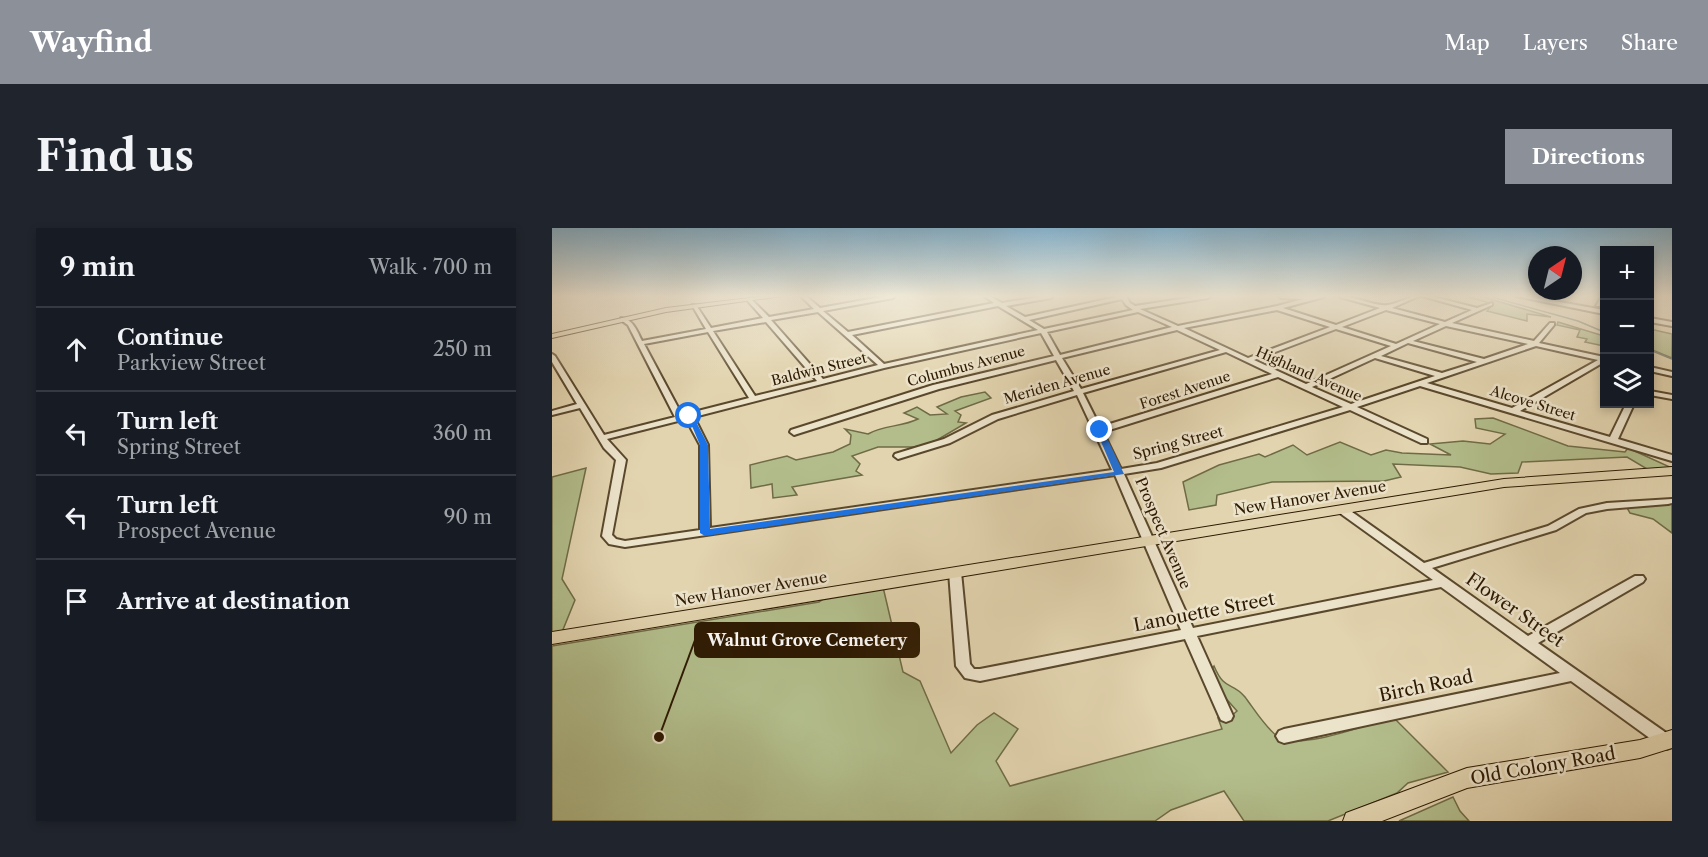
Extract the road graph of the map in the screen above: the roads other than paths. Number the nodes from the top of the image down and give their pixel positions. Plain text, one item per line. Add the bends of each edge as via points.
1 (602, 324) edge
2 (630, 324) edge
3 (705, 324) edge
4 (742, 324) edge
5 (770, 324) edge
6 (836, 324) edge
7 (901, 324) edge
8 (1032, 324) edge
9 (1074, 324) edge
10 (1168, 324) edge
11 (1199, 324) edge
12 (1325, 324) edge
13 (1344, 324) edge
14 (1446, 324) joint
15 (1552, 324) dead end
16 (1335, 327) junction
17 (1177, 328) junction
18 (709, 330) junction
19 (1043, 331) junction
20 (555, 334) edge
21 (848, 334) junction
22 (1407, 341) junction
23 (641, 344) junction
24 (1535, 344) junction
25 (1397, 346) junction
26 (1227, 350) junction
27 (552, 356) edge
28 (1375, 356) junction
29 (1058, 357) junction
30 (1600, 358) edge
31 (1248, 360) junction
32 (1600, 361) edge
33 (1484, 362) junction
34 (883, 366) junction
35 (1654, 370) edge
36 (1279, 374) junction
37 (1672, 374) edge
38 (1444, 376) junction
39 (822, 382) junction
40 (1421, 384) junction
41 (1307, 386) junction
42 (1079, 392) junction
43 (1654, 394) edge
44 (1672, 397) edge
45 (753, 399) junction
46 (582, 405) junction
47 (1352, 407) junction
48 (1628, 408) edge
49 (1513, 411) junction
50 (552, 413) edge
51 (685, 417) junction
52 (1100, 430) junction
53 (794, 432) dead end
54 (602, 438) junction
55 (1424, 441) dead end
56 (1613, 441) junction
57 (898, 456) dead end
58 (1672, 458) edge
59 (1672, 471) edge
60 (1119, 474) junction
61 (1668, 501) dead end
62 (1341, 509) junction
63 (705, 533) junction
64 (1148, 541) junction
65 (1424, 567) junction
66 (955, 572) junction
67 (1640, 579) dead end
68 (1445, 582) junction
69 (1189, 633) junction
70 (552, 638) edge
71 (1528, 642) junction
72 (1575, 675) junction
73 (1226, 716) dead end
74 (1284, 736) dead end
75 (1670, 741) edge
76 (1354, 821) edge

1 - 20 main road
2 - 23 street
3 - 18 street
4 - 18 street
5 - 39 street
6 - 21 street
7 - 21 street
8 - 19 street, Prospect Avenue
9 - 19 street, Baldwin Street
10 - 17 street, Highland Avenue
11 - 17 street, Columbus Avenue
12 - 16 street
13 - 16 street
14 - 22 street
14 - 24 street
15 - 24 street
16 - 25 street
16 - 31 street
17 - 26 street, Highland Avenue
17 - 29 street, Columbus Avenue
18 - 23 street
18 - 45 street
19 - 29 street, Prospect Avenue
19 - 34 street, Baldwin Street
21 - 34 street
22 - 25 street
22 - 33 street
23 - 51 street
24 - 30 street
24 - 33 street, Spring Street
25 - 28 street
26 - 31 street, Highland Avenue
26 - 42 street, Meriden Avenue
27 - 46 street
28 - 38 street
28 - 41 street
29 - 42 street, Prospect Avenue
29 - 53 street, Columbus Avenue via 925,390
31 - 36 street, Highland Avenue
32 - 49 street
33 - 38 street, Spring Street
34 - 39 street, Baldwin Street
35 - 37 street
36 - 41 street, Highland Avenue
36 - 52 street, Forest Avenue
38 - 40 street, Spring Street
39 - 45 street, Baldwin Street
40 - 47 street, Spring Street
40 - 49 street, Alcove Street
41 - 47 street, Highland Avenue
42 - 52 street, Prospect Avenue
42 - 57 street, Meriden Avenue via 1007,412 947,441
43 - 44 street
45 - 51 street, Baldwin Street
46 - 50 street
46 - 54 street
47 - 55 street, Highland Avenue
47 - 60 street, Spring Street via 1175,462
48 - 56 street
49 - 56 street, Alcove Street
51 - 54 street, Baldwin Street
51 - 63 street via 704,445
52 - 60 street, Prospect Avenue
54 - 63 street, Spring Street via 621,459 607,536 613,542 625,544
56 - 58 street, Alcove Street
59 - 62 main road, New Hanover Avenue via 1516,481
60 - 63 street, Spring Street
60 - 64 street, Prospect Avenue
61 - 65 street via 1586,510 1552,528
62 - 64 main road, New Hanover Avenue
62 - 65 street, Flower Street
64 - 66 main road, New Hanover Avenue
64 - 69 street, Prospect Avenue
65 - 68 street, Flower Street
66 - 69 street, Lanouette Street via 963,666 970,674
66 - 70 main road, New Hanover Avenue
67 - 71 street
68 - 69 street, Lanouette Street
68 - 71 street, Flower Street
69 - 73 street, Prospect Avenue
71 - 72 street, Flower Street
72 - 74 street, Birch Road
72 - 75 street, Flower Street
75 - 76 main road, Old Colony Road via 1467,778

